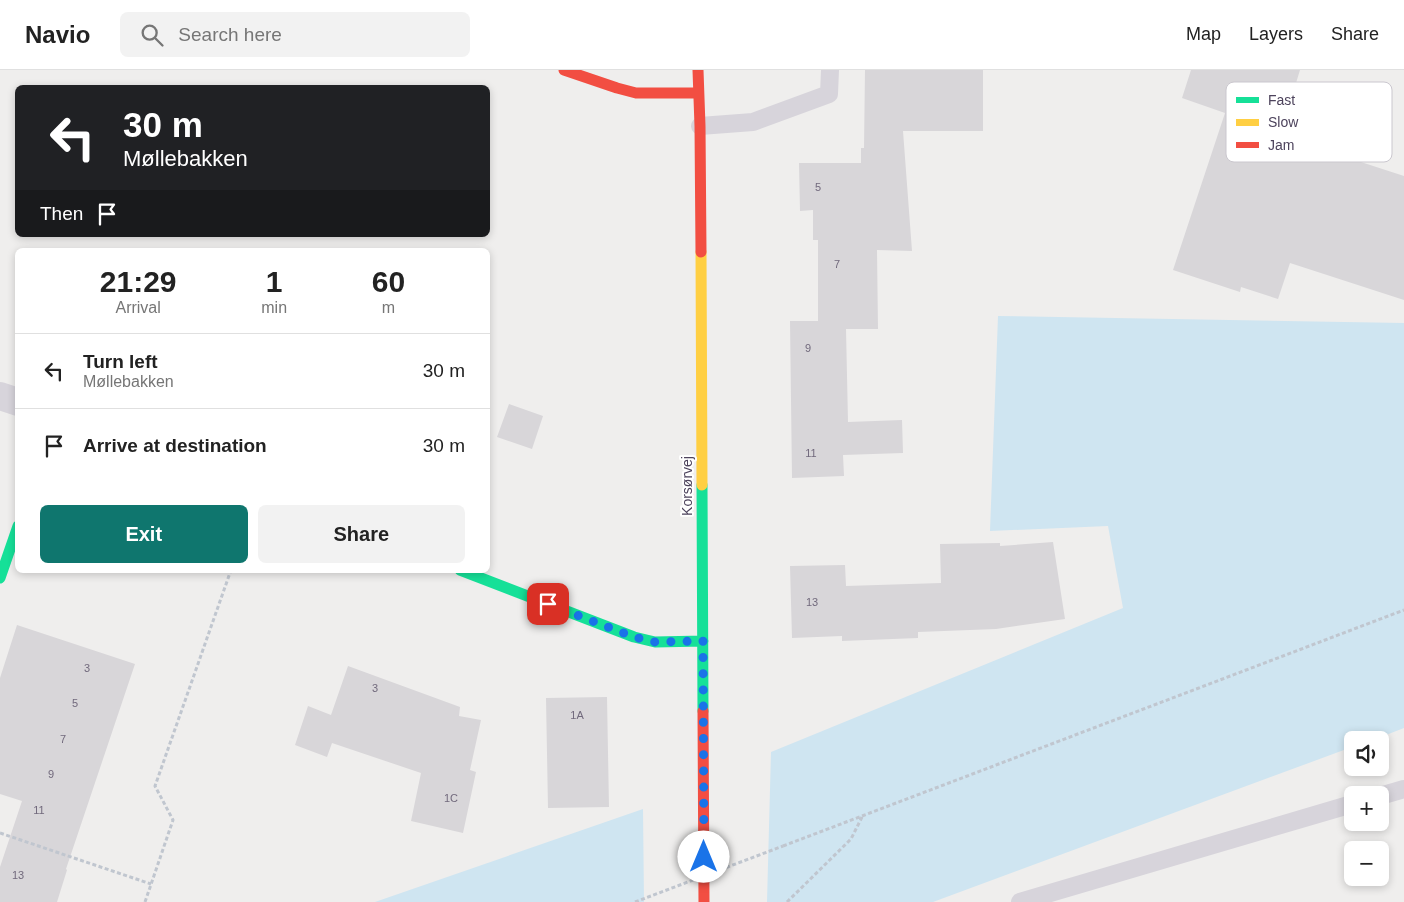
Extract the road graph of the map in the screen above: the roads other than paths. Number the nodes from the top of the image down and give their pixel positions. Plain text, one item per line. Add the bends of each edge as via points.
1 (564, 70) edge
2 (698, 70) edge
3 (830, 70) edge
4 (698, 93) junction
5 (700, 126) junction
6 (0, 396) edge
7 (15, 401) edge
8 (15, 535) edge
9 (468, 573) edge
10 (0, 578) edge
11 (703, 641) junction
12 (1404, 789) edge
13 (1389, 793) edge
14 (1344, 806) edge
15 (704, 902) edge
16 (1020, 902) edge

1 - 4 street via 636,93
2 - 4 street, Korsørvej
3 - 5 lane via 829,94 753,122
4 - 5 street, Korsørvej
5 - 11 street, Korsørvej
6 - 7 street
8 - 10 street
9 - 11 street via 634,637 655,642
11 - 15 street, Korsørvej
12 - 13 lane
14 - 16 lane

